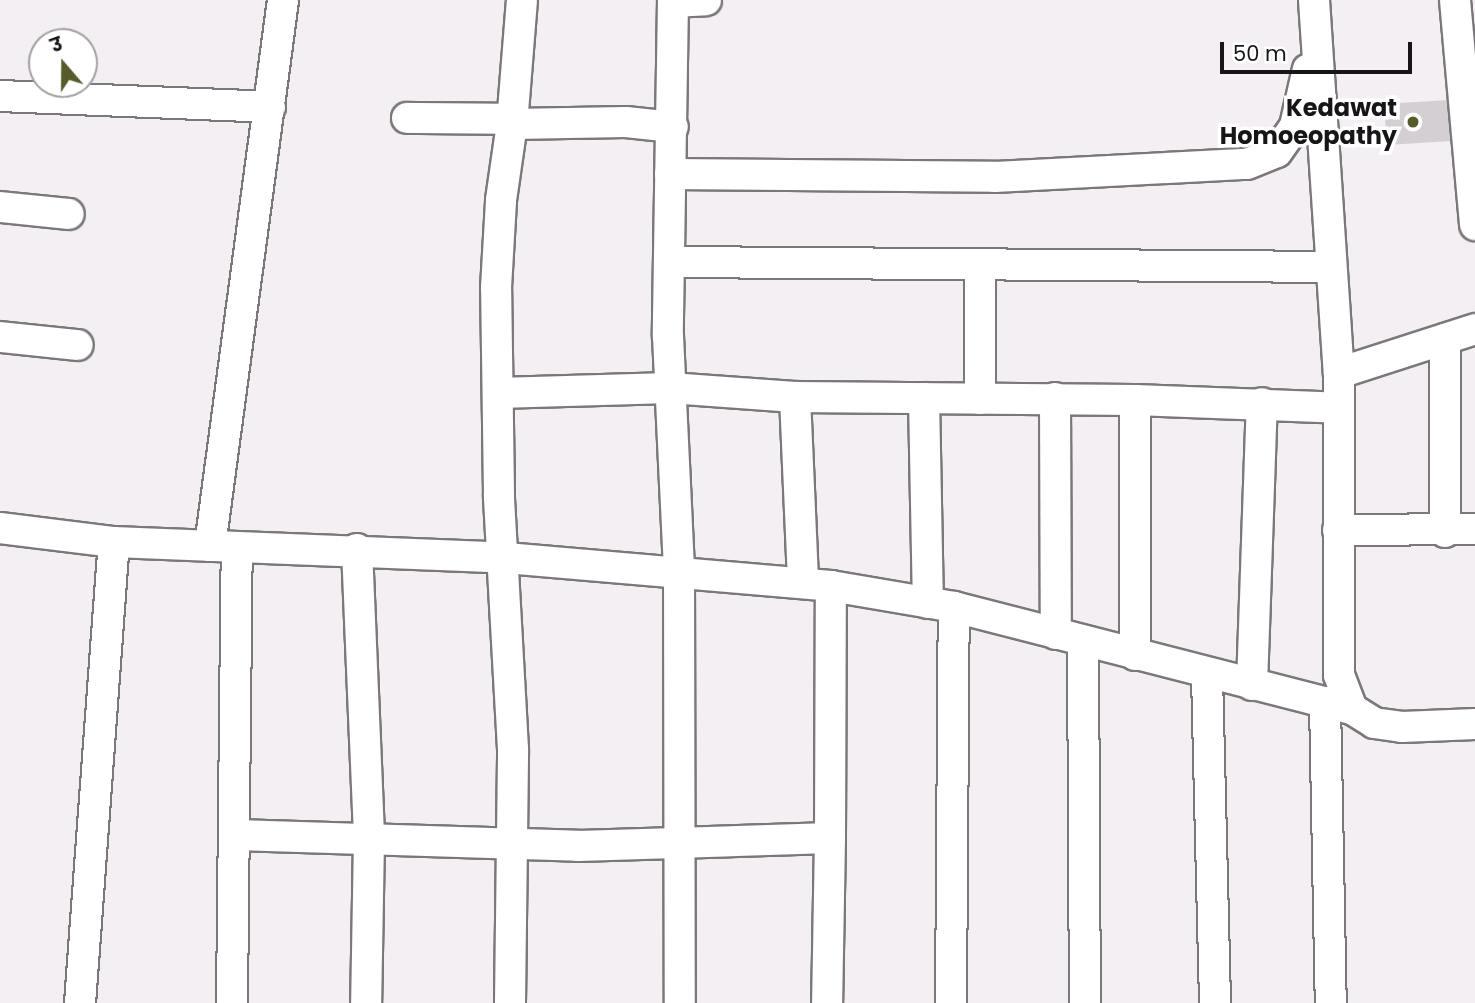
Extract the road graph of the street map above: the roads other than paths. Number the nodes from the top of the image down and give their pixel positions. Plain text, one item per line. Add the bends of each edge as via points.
1 (283, 0) edge
2 (522, 0) edge
3 (706, 0) edge
4 (1314, 0) edge
5 (1455, 0) edge
6 (673, 1) edge
7 (1315, 47) junction
8 (0, 96) edge
9 (270, 107) junction
10 (407, 118) dead end
11 (512, 122) junction
12 (673, 127) junction
13 (670, 174) junction
14 (0, 207) edge
15 (69, 214) dead end
16 (1475, 225) edge
17 (672, 262) junction
18 (980, 264) junction
19 (1331, 267) junction
20 (1475, 329) edge
21 (0, 337) edge
22 (1445, 339) junction
23 (78, 345) dead end
24 (1339, 373) junction
25 (670, 388) junction
26 (498, 393) junction
27 (795, 397) junction
28 (925, 398) junction
29 (1055, 398) junction
30 (980, 399) junction
31 (1135, 400) junction
32 (1262, 403) junction
33 (1339, 408) junction
34 (0, 528) edge
35 (1475, 529) edge
36 (1338, 530) junction
37 (1445, 531) junction
38 (114, 542) junction
39 (223, 547) junction
40 (357, 549) junction
41 (506, 558) junction
42 (679, 570) junction
43 (817, 585) junction
44 (941, 605) junction
45 (1070, 637) junction
46 (1135, 655) junction
47 (1208, 675) junction
48 (1252, 685) junction
49 (1338, 705) junction
50 (1475, 724) edge
51 (236, 835) junction
52 (830, 838) junction
53 (369, 839) junction
54 (511, 845) junction
55 (678, 845) junction
56 (80, 1003) edge
57 (232, 1003) edge
58 (366, 1003) edge
59 (510, 1003) edge
60 (680, 1003) edge
61 (827, 1003) edge
62 (951, 1003) edge
63 (1085, 1003) edge
64 (1215, 1003) edge
65 (1331, 1003) edge

1 - 9 street
2 - 11 street
3 - 6 street
4 - 7 street
5 - 16 street
6 - 12 street
7 - 13 street via 1295,126 1277,152 1247,164 995,177
7 - 19 street
8 - 9 street
9 - 39 street
10 - 11 street
11 - 12 street via 626,122
11 - 26 street via 497,250
12 - 13 street
13 - 17 street
14 - 15 street
17 - 18 street
17 - 25 street
18 - 19 street
18 - 30 street
19 - 24 street
20 - 22 street
21 - 23 street
22 - 24 street
22 - 37 street
24 - 33 street
25 - 26 street
25 - 27 street
25 - 42 street
26 - 41 street
27 - 28 street
27 - 43 street
28 - 30 street
28 - 44 street
29 - 30 street
29 - 31 street
29 - 45 street
31 - 32 street
31 - 46 street
32 - 33 street
32 - 48 street
33 - 36 street
34 - 38 street
35 - 37 street
36 - 37 street
36 - 49 street
38 - 39 street
38 - 56 street
39 - 40 street
39 - 51 street
40 - 41 street
40 - 53 street
41 - 42 street
41 - 54 street via 513,749
42 - 43 street
42 - 55 street
43 - 44 street
43 - 52 street
44 - 45 street
44 - 62 street
45 - 46 street
45 - 63 street
46 - 47 street
47 - 48 street
47 - 64 street
48 - 49 street
49 - 50 street via 1374,723 1402,727
49 - 65 street
51 - 53 street
51 - 57 street
52 - 55 street
52 - 61 street
53 - 54 street
53 - 58 street
54 - 55 street
54 - 59 street
55 - 60 street

